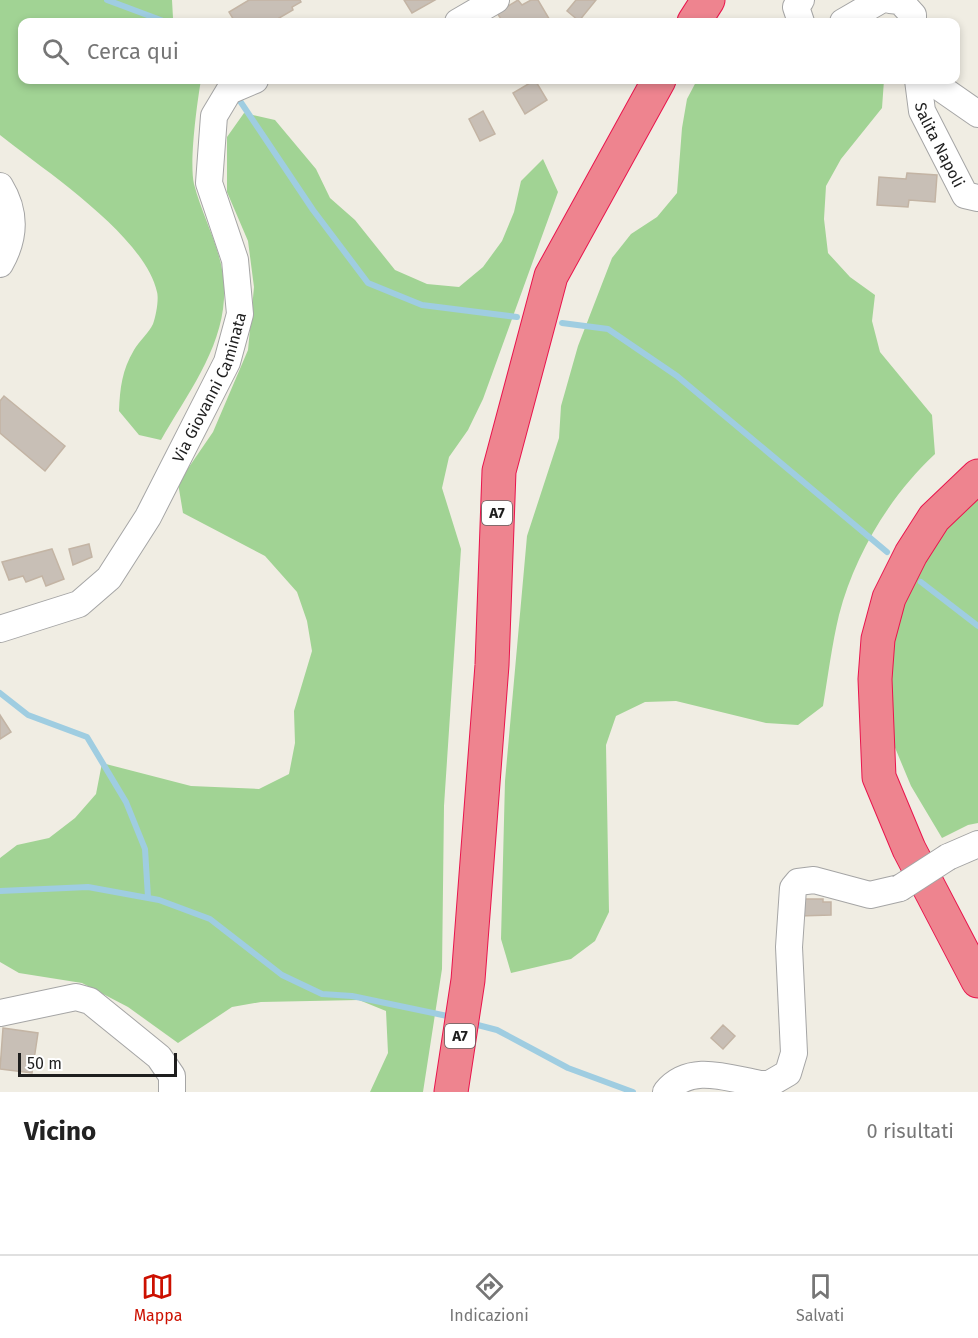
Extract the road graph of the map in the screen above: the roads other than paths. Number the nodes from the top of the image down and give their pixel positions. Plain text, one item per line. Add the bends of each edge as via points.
1 (496, 0) edge
2 (708, 0) edge
3 (801, 0) edge
4 (881, 0) edge
5 (890, 0) edge
6 (465, 18) edge
7 (697, 18) edge
8 (800, 18) edge
9 (850, 18) edge
10 (913, 18) edge
11 (246, 84) edge
12 (657, 84) edge
13 (919, 84) edge
14 (935, 84) edge
15 (978, 114) edge
16 (0, 186) edge
17 (978, 198) edge
18 (0, 264) edge
19 (978, 476) edge
20 (0, 629) edge
21 (978, 844) edge
22 (978, 981) edge
23 (0, 1013) edge
24 (172, 1092) edge
25 (451, 1092) edge
26 (666, 1092) edge

1 - 6 street
2 - 7 highway
3 - 8 street via 796,7
4 - 9 street
5 - 10 street via 900,1
11 - 20 street, Via Giovanni Caminata via 229,91 214,116 209,183 235,260 240,314 227,362 148,517 109,578 80,604
12 - 25 highway, A7 via 551,276 499,471 492,665 468,980
13 - 17 street, Salita Napoli via 922,111 965,195
14 - 15 street, Salita Napoli
16 - 18 street via 12,216 10,246
19 - 22 highway via 934,518 893,589 880,629 875,679 879,777 909,849
21 - 26 street, bridge via 948,857 900,888 870,895 814,880 798,882 793,888 789,947 794,1053 788,1073 769,1084 696,1074 676,1080
23 - 24 street via 76,997 90,1001 159,1057 172,1076

